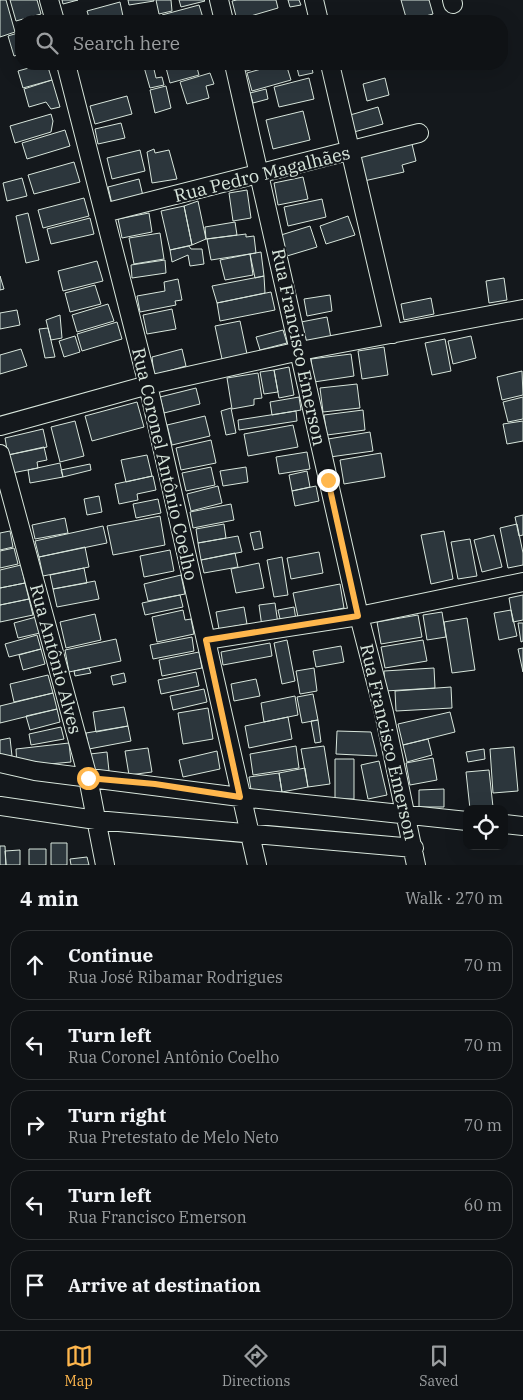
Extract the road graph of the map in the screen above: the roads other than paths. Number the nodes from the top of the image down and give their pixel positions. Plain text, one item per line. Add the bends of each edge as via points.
1 (49, 0) edge
2 (219, 0) edge
3 (314, 0) edge
4 (53, 15) edge
5 (223, 15) edge
6 (318, 15) edge
7 (68, 70) edge
8 (235, 70) edge
9 (332, 70) edge
10 (419, 133) dead end
11 (352, 152) junction
12 (260, 172) junction
13 (104, 213) junction
14 (523, 310) edge
15 (393, 334) junction
16 (300, 351) junction
17 (148, 384) junction
18 (0, 426) edge
19 (0, 454) edge
20 (523, 582) edge
21 (358, 616) junction
22 (206, 640) junction
23 (0, 763) edge
24 (88, 778) junction
25 (240, 797) junction
26 (0, 806) edge
27 (407, 815) junction
28 (96, 820) junction
29 (463, 821) edge
30 (508, 824) edge
31 (523, 826) edge
32 (249, 835) junction
33 (415, 857) edge
34 (105, 865) edge
35 (257, 865) edge

1 - 4 street
2 - 5 street
3 - 6 street
7 - 13 street, Rua Coronel Antônio Coelho
8 - 12 street, Rua Francisco Emerson
9 - 11 street
10 - 11 street, Rua Pedro Magalhães
11 - 12 street, Rua Pedro Magalhães
11 - 15 street
12 - 13 street, Rua Pedro Magalhães
12 - 16 street, Rua Francisco Emerson
13 - 17 street, Rua Coronel Antônio Coelho
14 - 15 street
15 - 16 street
16 - 17 street
16 - 21 street, Rua Francisco Emerson
17 - 18 street
17 - 22 street, Rua Coronel Antônio Coelho
19 - 24 street, Rua Antônio Alves
20 - 21 street
21 - 22 street
21 - 27 street, Rua Francisco Emerson
22 - 25 street, Rua Coronel Antônio Coelho
23 - 24 street
24 - 25 street
24 - 28 street, Rua Antônio Alves
25 - 27 street
25 - 32 street, Rua Coronel Antônio Coelho
26 - 28 street
27 - 29 street
27 - 33 street, Rua Francisco Emerson
28 - 32 street
28 - 34 street, Rua Antônio Alves
30 - 31 street
32 - 33 street
32 - 35 street, Rua Coronel Antônio Coelho

